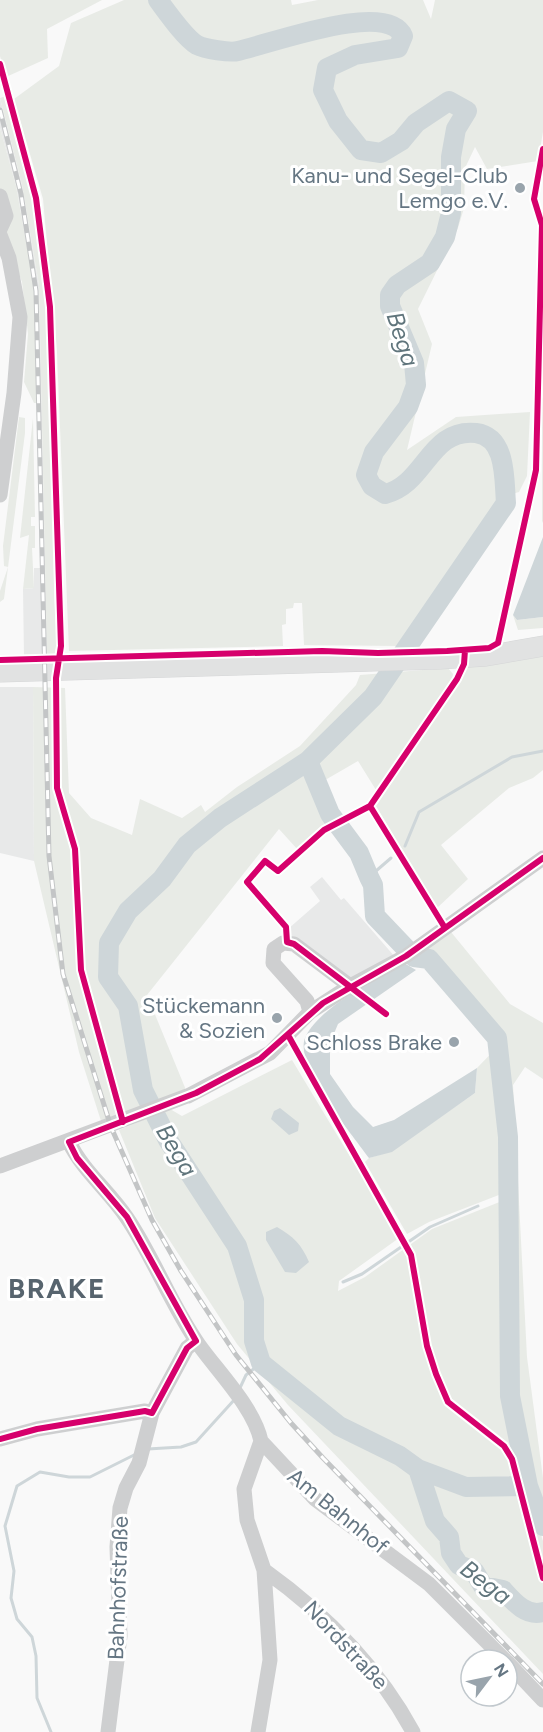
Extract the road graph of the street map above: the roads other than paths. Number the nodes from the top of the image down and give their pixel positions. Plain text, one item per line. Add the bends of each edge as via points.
1 (0, 196) edge
2 (0, 229) edge
3 (0, 235) edge
4 (0, 254) edge
5 (12, 272) junction
6 (0, 495) edge
7 (543, 646) edge
8 (2, 670) edge
9 (543, 858) edge
10 (352, 988) junction
11 (310, 1012) junction
12 (69, 1142) junction
13 (0, 1166) edge
14 (196, 1341) junction
15 (152, 1413) junction
16 (0, 1439) edge
17 (261, 1441) junction
18 (264, 1570) junction
19 (493, 1648) edge
20 (519, 1675) edge
21 (543, 1700) edge
22 (108, 1732) edge
23 (258, 1732) edge
24 (413, 1732) edge

1 - 2 street via 6,216
3 - 5 street
4 - 5 street
5 - 6 street via 20,317
7 - 8 main road via 440,659
9 - 10 street via 406,956
10 - 11 street
10 - 11 street via 294,944 278,945 273,963 307,1001
11 - 12 street via 270,1053 188,1096
12 - 13 street
12 - 14 street via 77,1158 127,1217
14 - 15 street, Bahnhofstraße via 186,1347
14 - 17 street, Am Bahnhof via 249,1412
15 - 16 street via 75,1422
15 - 22 street, Bahnhofstraße via 139,1463 120,1508 120,1636
17 - 18 street via 244,1489 247,1520
17 - 19 street, Am Bahnhof via 315,1499 429,1584
18 - 23 street via 270,1660
18 - 24 street, Nordstraße via 299,1594 370,1667 395,1699
20 - 21 street, Am Bahnhof

